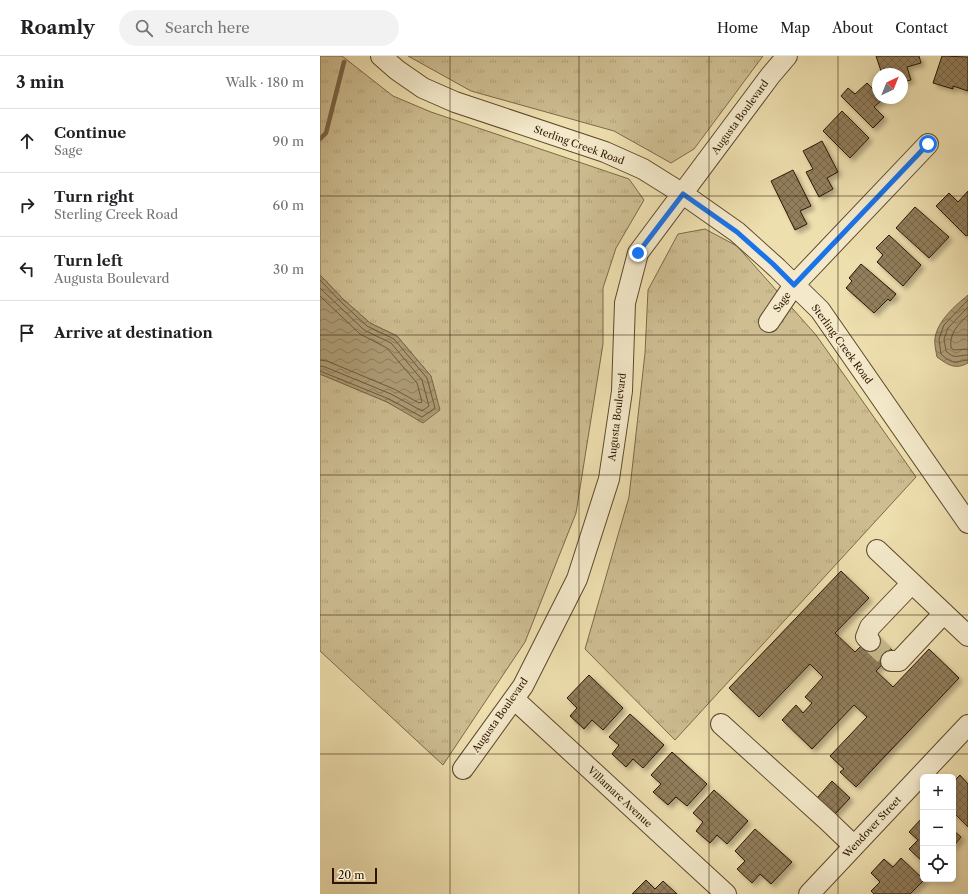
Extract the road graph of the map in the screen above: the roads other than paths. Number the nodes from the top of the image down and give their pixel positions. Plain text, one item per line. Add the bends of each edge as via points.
1 (381, 56) edge
2 (787, 56) edge
3 (928, 144) dead end
4 (683, 194) junction
5 (794, 285) junction
6 (769, 322) dead end
7 (968, 523) edge
8 (877, 550) dead end
9 (912, 583) junction
10 (944, 613) junction
11 (968, 636) edge
12 (870, 641) dead end
13 (891, 661) dead end
14 (514, 699) junction
15 (721, 724) dead end
16 (968, 725) edge
17 (463, 769) dead end
18 (854, 846) junction
19 (726, 894) edge
20 (809, 894) edge

1 - 4 street, Sterling Creek Road via 429,91 605,152 642,169
2 - 4 street, Augusta Boulevard
3 - 5 street, Sage
4 - 5 street, Sterling Creek Road via 737,232
4 - 14 street, Augusta Boulevard via 638,253 625,303 622,391 609,479 577,579
5 - 6 street, Sage
5 - 7 street, Sterling Creek Road via 824,317
8 - 9 street
9 - 10 street
9 - 12 street via 870,627 866,637
10 - 11 street
10 - 13 street via 899,661
14 - 17 street, Augusta Boulevard
14 - 19 street, Villamare Avenue
15 - 18 street
16 - 18 street, Wendover Street
18 - 20 street, Wendover Street

